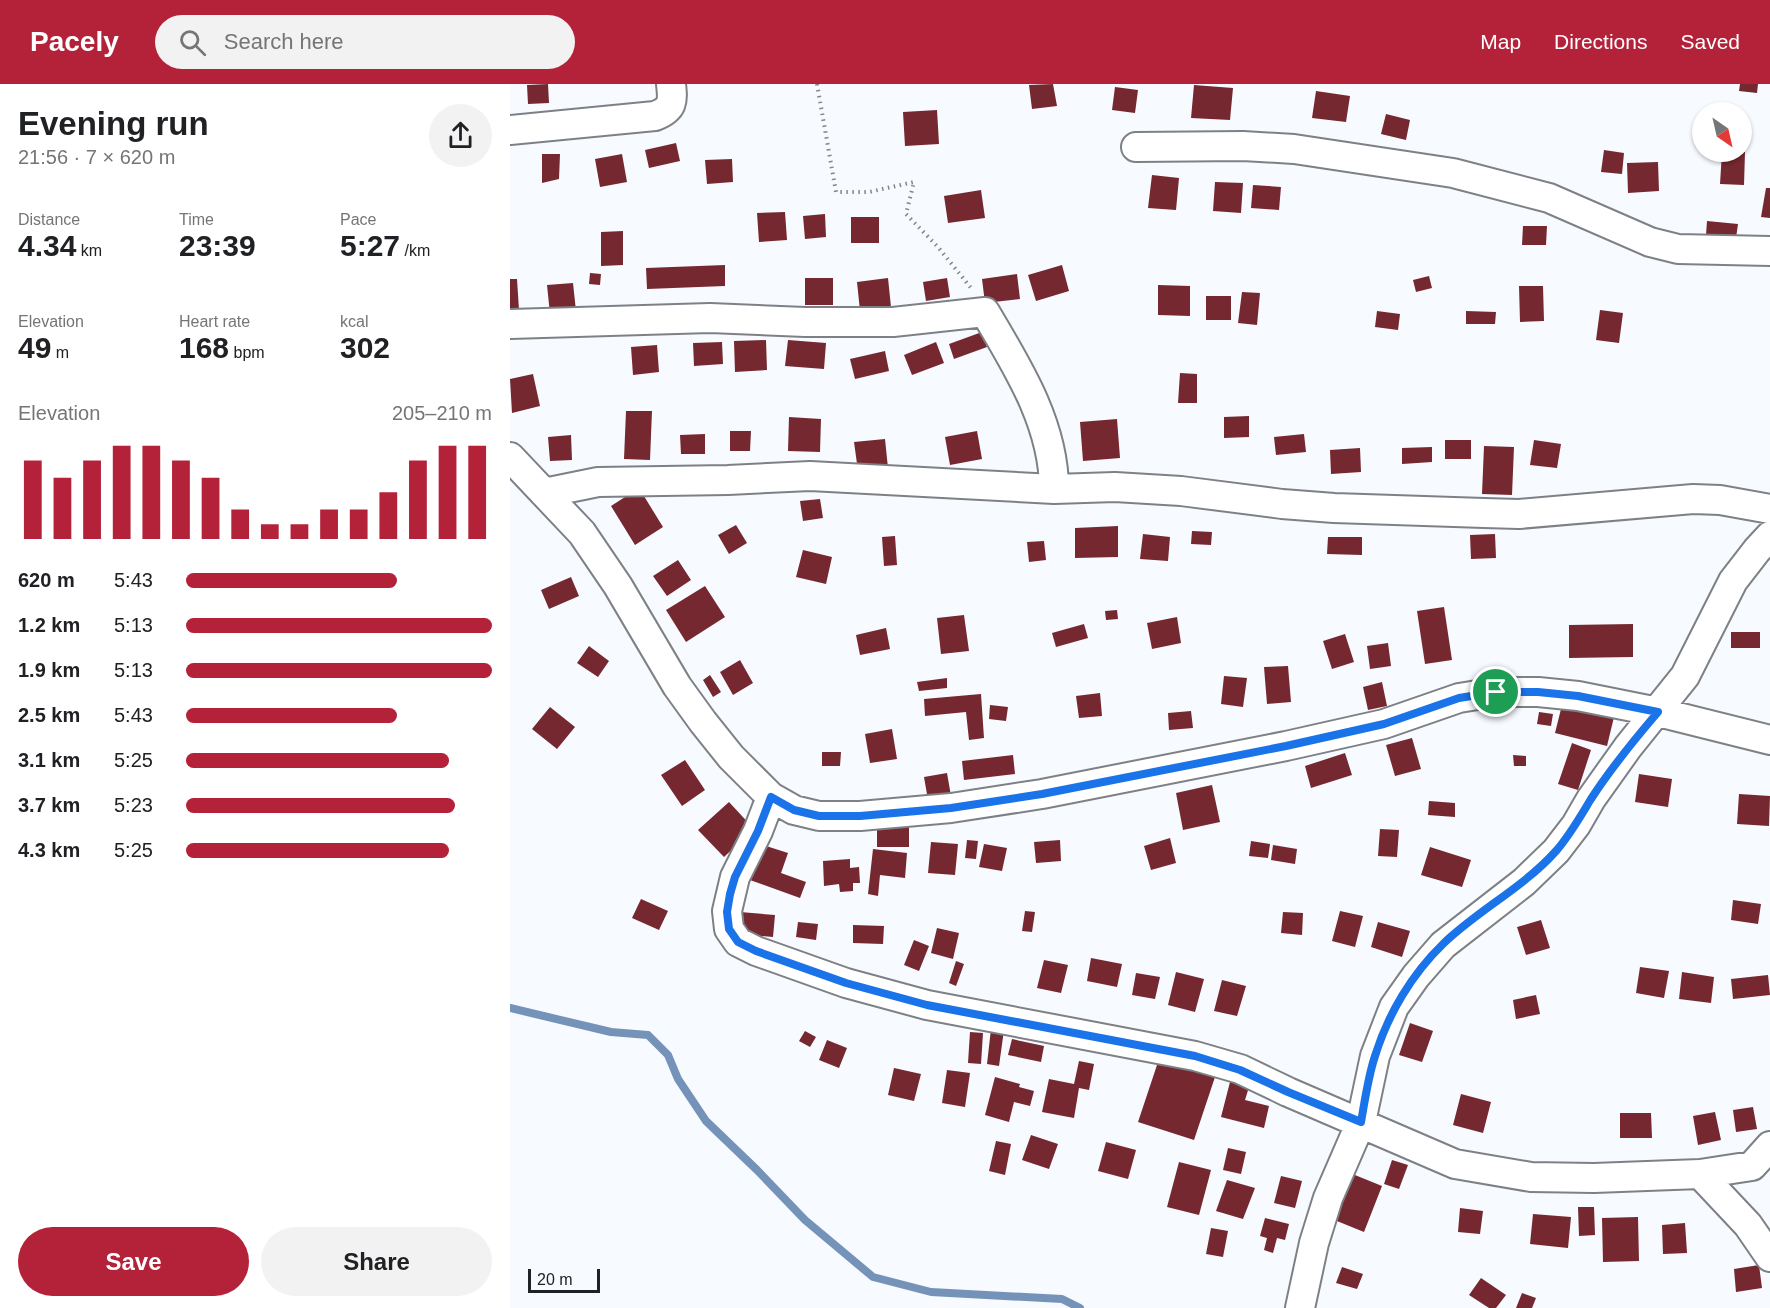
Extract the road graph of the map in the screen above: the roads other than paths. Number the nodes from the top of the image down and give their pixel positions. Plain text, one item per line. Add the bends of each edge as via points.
1 (671, 84) edge
2 (510, 130) edge
3 (1136, 147) dead end
4 (1770, 251) edge
5 (510, 324) edge
6 (515, 468) edge
7 (1054, 489) junction
8 (543, 493) junction
9 (1770, 509) edge
10 (1770, 536) edge
11 (1658, 712) junction
12 (1770, 740) edge
13 (771, 797) junction
14 (1361, 1122) junction
15 (1770, 1146) edge
16 (1700, 1174) junction
17 (1770, 1257) edge
18 (1300, 1308) edge

1 - 2 street via 671,105 655,116
3 - 4 street via 1294,149 1441,171 1549,198 1650,242 1678,249
5 - 7 street via 710,318 892,322 985,312 1025,383 1042,423 1051,451
6 - 8 street
7 - 8 street via 810,476 598,482
7 - 9 street via 1181,490 1324,507 1519,514 1693,500 1720,500
8 - 13 street via 582,533 703,722
10 - 11 street via 1733,581 1685,676
11 - 12 street
11 - 13 street via 1578,696 1496,692 1459,698 1384,724 1286,746 1066,790 951,808 819,816 794,810
11 - 14 street via 1628,747 1556,851 1524,882 1443,945 1416,976 1394,1007 1375,1056
13 - 14 street via 730,894 729,929 738,942 846,983 927,1005 1195,1056 1240,1070
14 - 16 street via 1455,1164 1496,1172 1584,1178
14 - 18 street via 1328,1198
15 - 16 street via 1752,1166
16 - 17 street via 1748,1225

